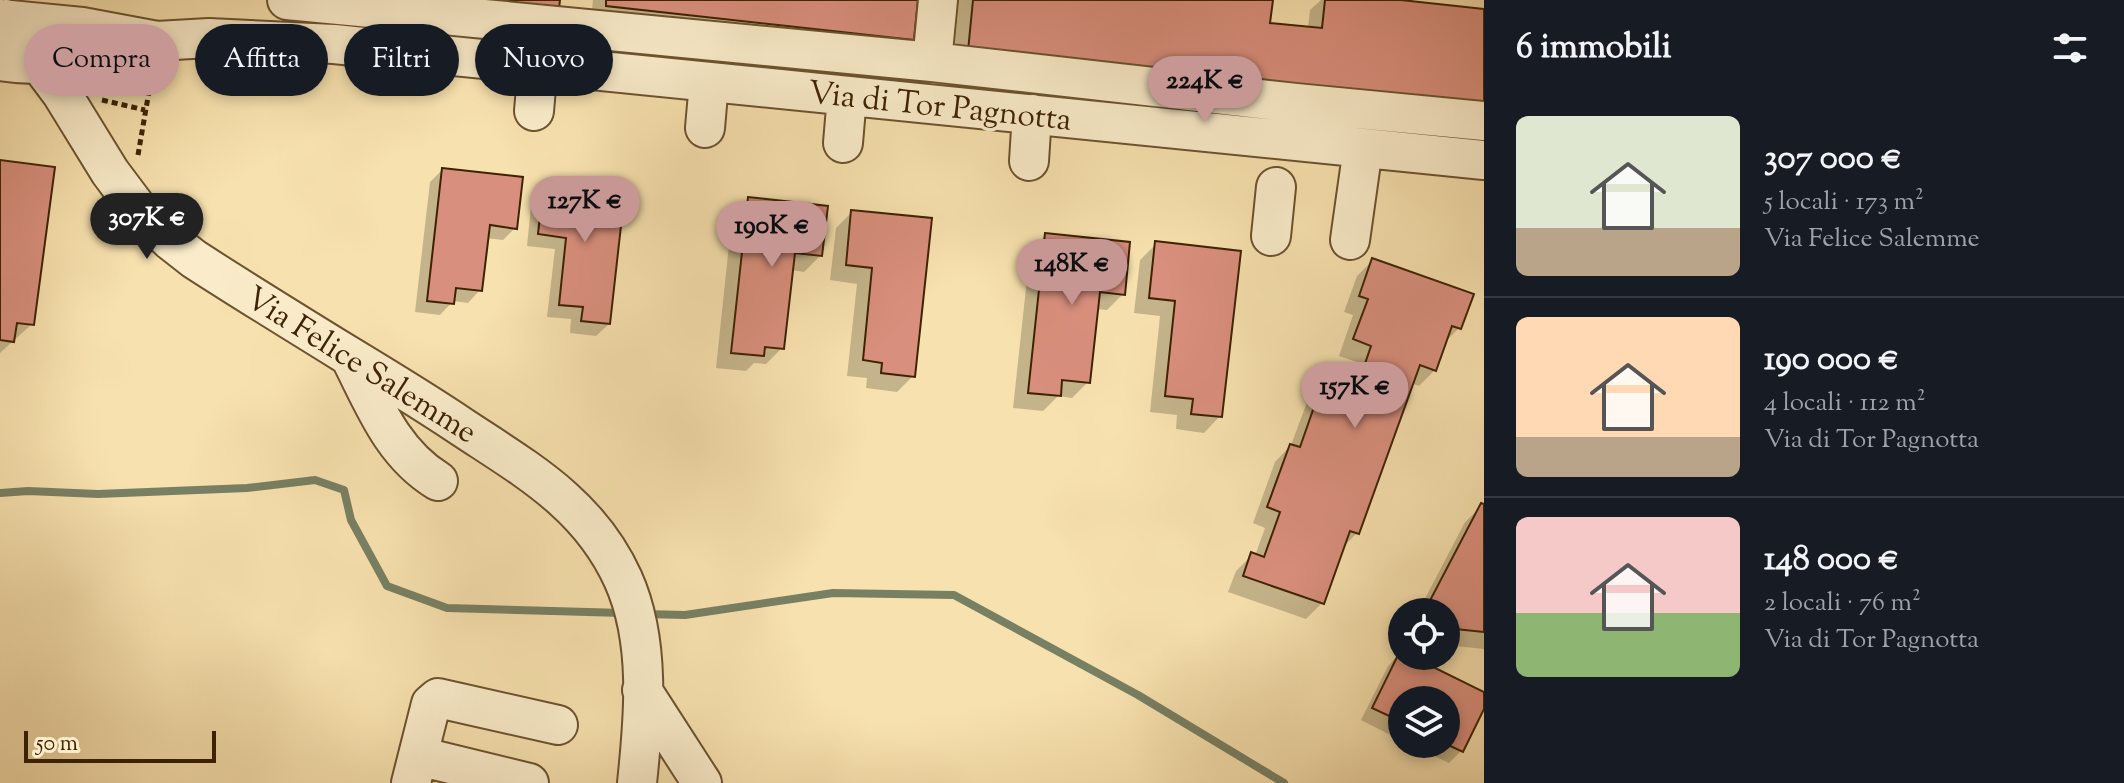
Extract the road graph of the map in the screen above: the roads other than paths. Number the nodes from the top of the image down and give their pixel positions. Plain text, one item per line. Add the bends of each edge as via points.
1 (287, 0) edge
2 (938, 0) edge
3 (2, 23) edge
4 (24, 24) edge
5 (179, 40) edge
6 (24, 46) edge
7 (475, 59) edge
8 (0, 61) edge
9 (24, 62) edge
10 (932, 62) junction
11 (613, 72) edge
12 (709, 82) junction
13 (62, 96) edge
14 (535, 96) edge
15 (847, 96) junction
16 (534, 111) dead end
17 (1032, 114) junction
18 (1484, 121) edge
19 (705, 128) dead end
20 (843, 143) dead end
21 (1363, 148) junction
22 (1484, 160) edge
23 (1029, 161) dead end
24 (1276, 187) dead end
25 (1271, 236) dead end
26 (1350, 240) dead end
27 (350, 357) junction
28 (438, 481) dead end
29 (642, 690) junction
30 (558, 725) dead end
31 (414, 770) edge
32 (638, 774) edge
33 (529, 783) edge
34 (607, 783) edge
35 (702, 783) edge

1 - 10 street
2 - 10 street
3 - 4 street, Via di Tor Pagnotta
3 - 6 street, Via Felice Salemme
5 - 7 street, Via di Tor Pagnotta via 334,44
8 - 9 street, Via di Tor Pagnotta
10 - 18 street
11 - 12 street, Via di Tor Pagnotta
12 - 15 street, Via di Tor Pagnotta
12 - 19 street
13 - 27 street, Via Felice Salemme via 137,208 171,241
14 - 16 street
15 - 17 street, Via di Tor Pagnotta
15 - 20 street
17 - 21 street, Via di Tor Pagnotta
17 - 23 street
21 - 22 street, Via di Tor Pagnotta
21 - 26 street
24 - 25 street
27 - 28 street via 397,445
27 - 29 street, Via Felice Salemme via 426,401 563,496 592,527 628,592 637,626
29 - 32 street, Via Felice Salemme
29 - 35 street, Via Felice Salemme
30 - 31 street via 438,698 431,704
31 - 33 street
32 - 34 street via 621,771
32 - 35 street, Via Felice Salemme via 658,762

